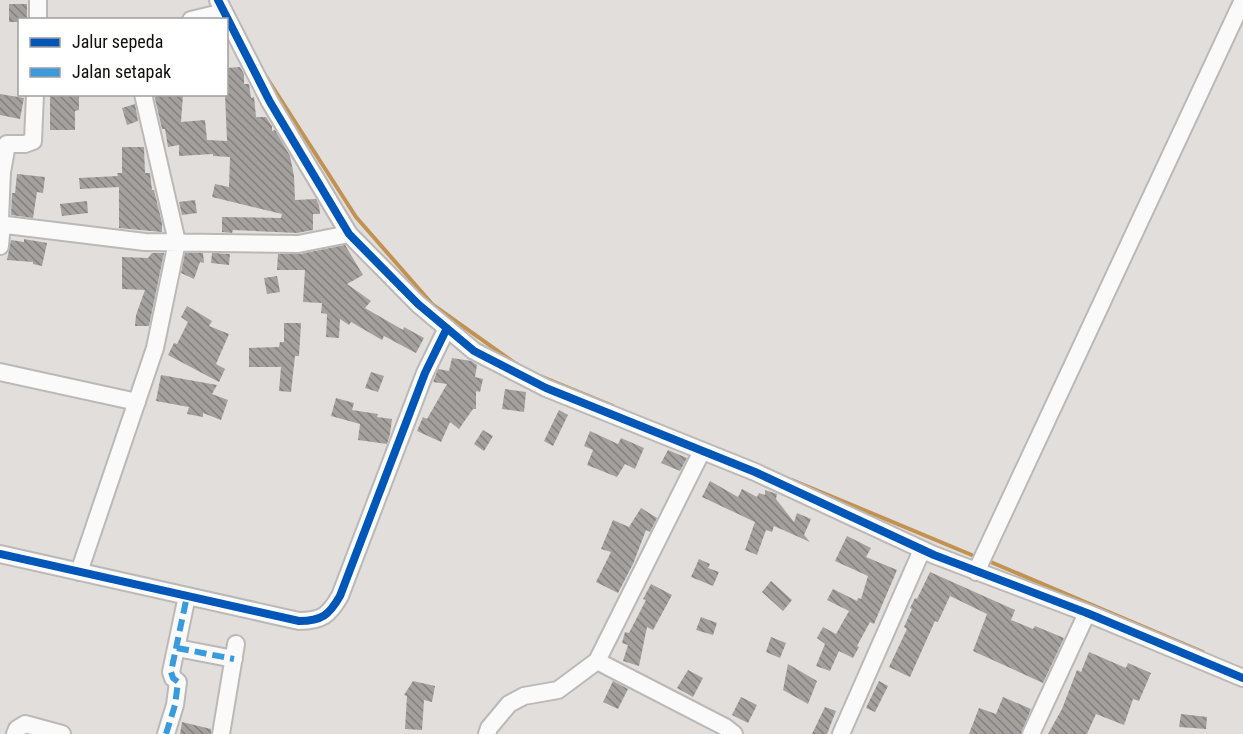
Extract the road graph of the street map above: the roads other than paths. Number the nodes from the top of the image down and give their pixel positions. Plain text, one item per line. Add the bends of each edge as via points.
1 (38, 0) edge
2 (1243, 0) edge
3 (221, 6) edge
4 (38, 18) edge
5 (195, 18) edge
6 (228, 20) edge
7 (36, 96) edge
8 (142, 96) edge
9 (4, 144) edge
10 (2, 223) junction
11 (349, 234) junction
12 (177, 242) junction
13 (0, 246) edge
14 (447, 328) junction
15 (0, 372) edge
16 (137, 402) junction
17 (702, 451) junction
18 (922, 550) junction
19 (0, 554) edge
20 (979, 566) junction
21 (79, 572) junction
22 (187, 596) junction
23 (1087, 613) junction
24 (177, 648) junction
25 (597, 661) junction
26 (1243, 678) edge
27 (15, 734) edge
28 (62, 734) edge
29 (166, 734) edge
30 (221, 734) edge
31 (487, 734) edge
32 (734, 734) edge
33 (841, 734) edge
34 (1031, 734) edge

1 - 4 street
2 - 20 street
3 - 5 street
6 - 11 street via 270,102
7 - 9 street via 33,141
8 - 12 street
9 - 10 street
10 - 12 street
10 - 13 street
11 - 12 street via 298,244
11 - 14 street
12 - 16 street via 155,348
14 - 17 street via 474,351 546,388
14 - 22 street via 424,373 334,607 320,620 299,621
15 - 16 street
16 - 21 street
17 - 18 street
17 - 25 street
18 - 20 street
18 - 33 street
19 - 21 street
20 - 23 street
21 - 22 street
22 - 24 street
23 - 26 street
23 - 34 street
24 - 29 street via 171,672 178,682 178,691
24 - 30 street via 235,651
25 - 31 street via 558,690 524,696 509,704
25 - 32 street
27 - 28 street via 25,724

